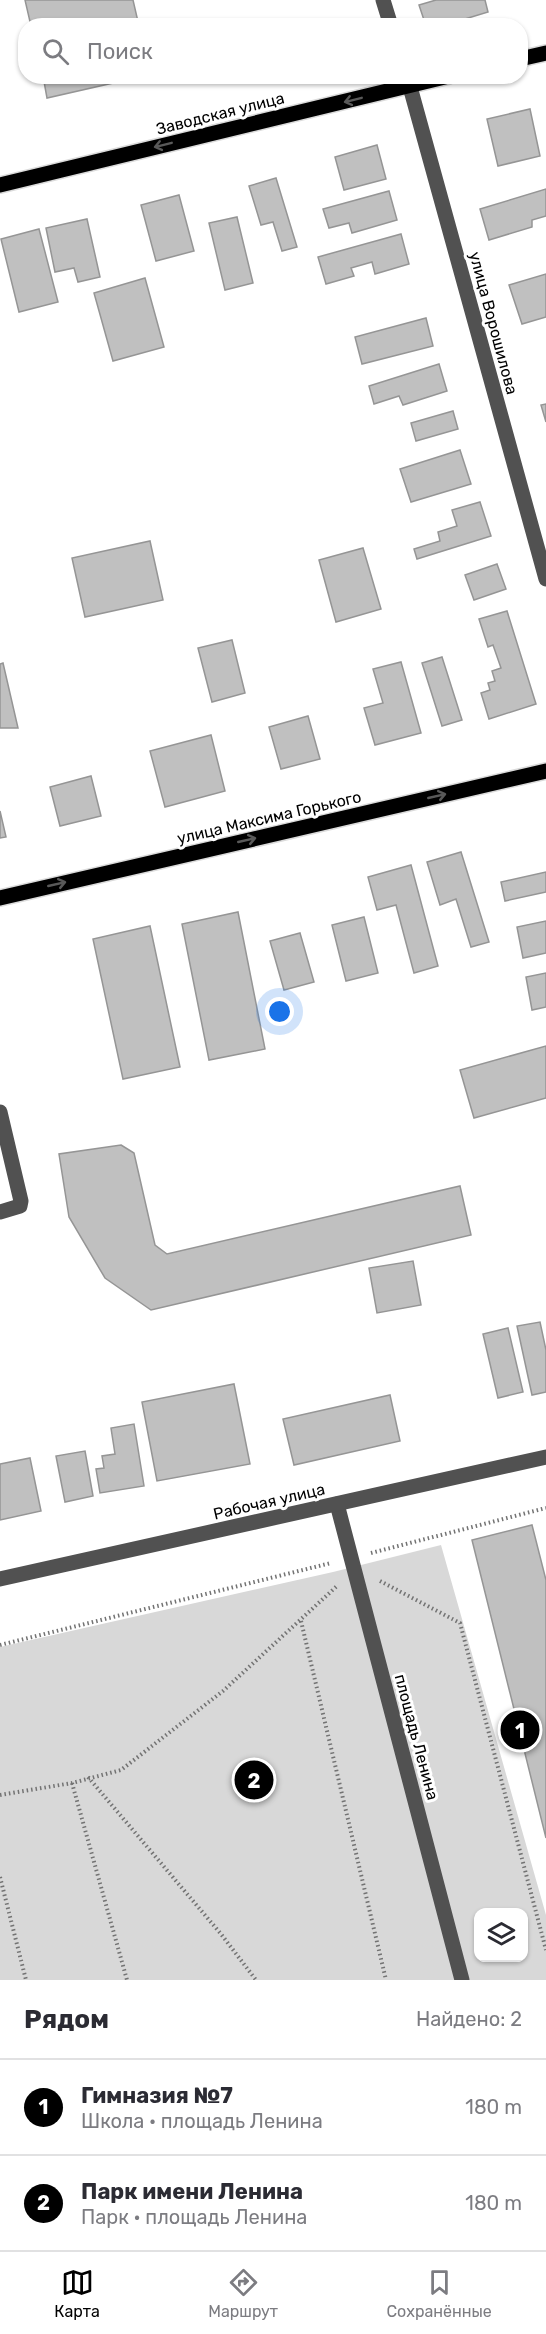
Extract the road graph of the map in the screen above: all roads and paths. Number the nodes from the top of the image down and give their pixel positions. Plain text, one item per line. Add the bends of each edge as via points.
1 (383, 0) edge
2 (389, 18) edge
3 (546, 53) edge
4 (528, 57) edge
5 (396, 84) edge
6 (409, 84) edge
7 (0, 185) edge
8 (546, 579) edge
9 (546, 771) edge
10 (0, 897) edge
11 (0, 1112) edge
12 (0, 1212) edge
13 (546, 1457) edge
14 (338, 1504) junction
15 (546, 1508) edge
16 (353, 1563) junction
17 (0, 1580) edge
18 (301, 1620) junction
19 (0, 1645) edge
20 (88, 1777) junction
21 (72, 1782) junction
22 (0, 1795) edge
23 (0, 1877) edge
24 (546, 1950) edge
25 (26, 1980) edge
26 (127, 1980) edge
27 (256, 1980) edge
28 (386, 1980) edge
29 (462, 1980) edge

1 - 2 street
3 - 4 main road
5 -> 7 main road, Заводская улица
6 - 8 street, улица Ворошилова
10 -> 9 main road, улица Максима Горького
11 - 12 street via 21,1201 20,1206
13 - 14 street, Рабочая улица
14 - 16 street, площадь Ленина
14 - 17 street, Рабочая улица
15 - 16 path
16 - 18 path
16 - 19 path
16 - 24 path via 460,1623
16 - 29 street, площадь Ленина
18 - 20 path via 223,1691 121,1770
18 - 28 path
20 - 21 path
20 - 27 path
21 - 22 path
21 - 26 path
23 - 25 path

